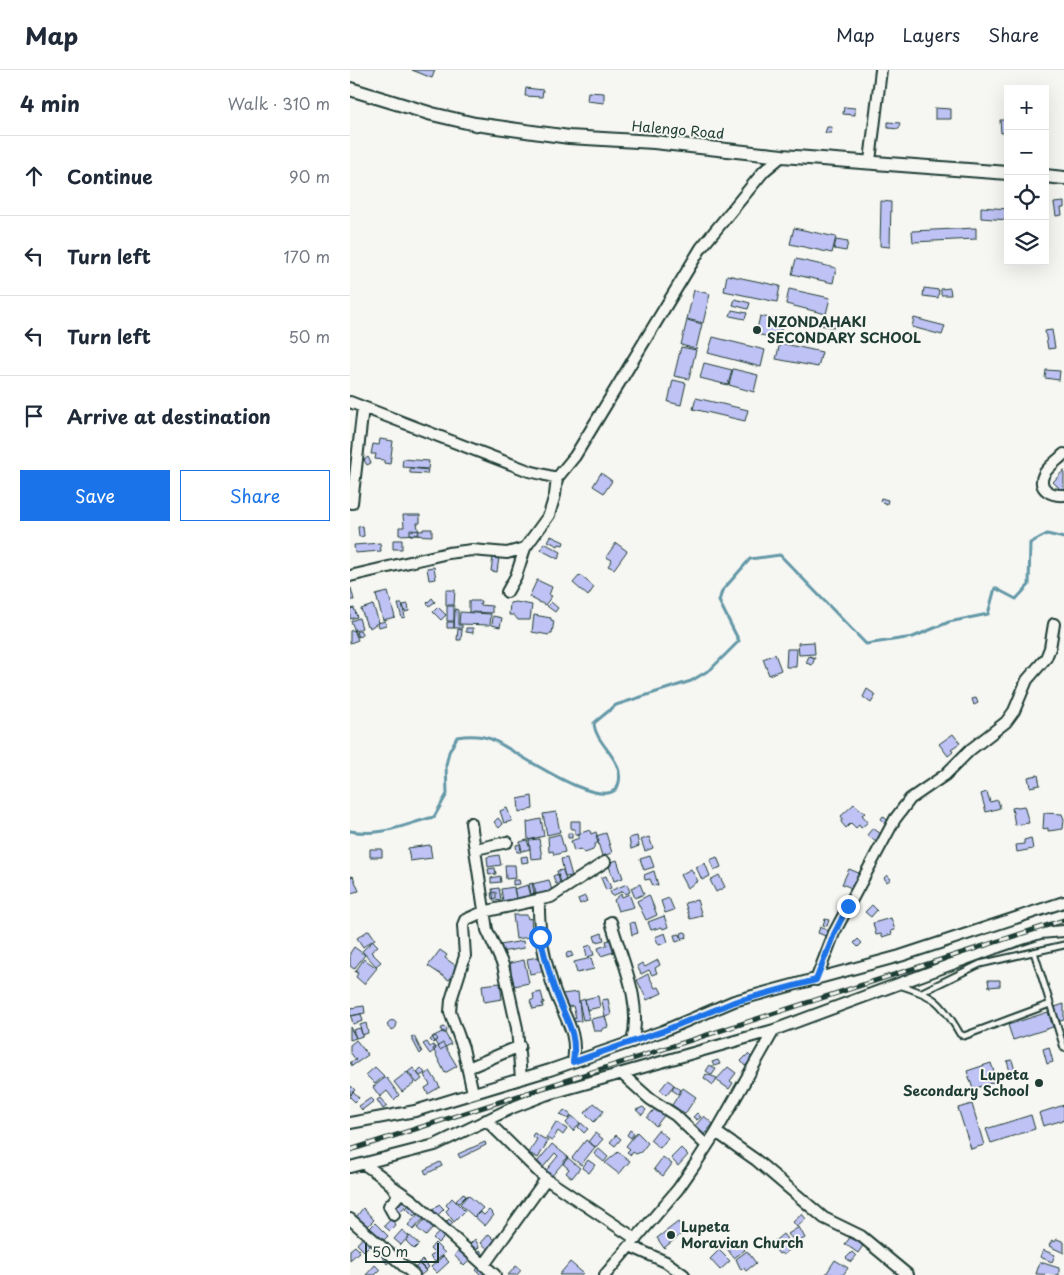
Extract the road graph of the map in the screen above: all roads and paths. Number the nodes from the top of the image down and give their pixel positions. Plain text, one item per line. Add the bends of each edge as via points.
1 (881, 70) edge
2 (350, 89) edge
3 (782, 156) junction
4 (870, 162) junction
5 (1004, 173) edge
6 (1049, 176) edge
7 (1064, 178) edge
8 (350, 402) edge
9 (363, 407) junction
10 (1064, 454) edge
11 (557, 478) junction
12 (1064, 495) edge
13 (352, 503) dead end
14 (525, 548) junction
15 (350, 576) edge
16 (507, 592) dead end
17 (1054, 624) dead end
18 (471, 823) dead end
19 (507, 842) dead end
20 (476, 849) junction
21 (605, 862) dead end
22 (539, 901) junction
23 (1064, 902) edge
24 (483, 912) junction
25 (611, 922) dead end
26 (1064, 931) edge
27 (1064, 945) edge
28 (1034, 952) junction
29 (816, 980) junction
30 (899, 985) junction
31 (922, 992) junction
32 (1050, 1004) junction
33 (774, 1030) junction
34 (632, 1042) junction
35 (520, 1046) junction
36 (1064, 1048) edge
37 (573, 1062) junction
38 (468, 1068) junction
39 (622, 1074) junction
40 (522, 1079) junction
41 (473, 1093) junction
42 (486, 1120) junction
43 (350, 1123) edge
44 (716, 1132) junction
45 (708, 1146) junction
46 (364, 1164) junction
47 (350, 1167) edge
48 (546, 1179) junction
49 (392, 1186) junction
50 (394, 1215) dead end
51 (350, 1219) edge
52 (633, 1242) junction
53 (484, 1265) junction
54 (414, 1275) edge
55 (495, 1275) edge
56 (605, 1275) edge
57 (684, 1275) edge
58 (908, 1275) edge

1 - 4 street
2 - 3 street, Halengo Road via 475,124 569,137 654,142
3 - 4 street, Halengo Road
3 - 11 street via 764,172 701,248 576,456
4 - 5 street, Halengo Road
6 - 7 street
8 - 9 street
9 - 11 street via 529,471
9 - 13 street
10 - 12 street via 1042,480 1051,494
11 - 14 street via 549,515
14 - 15 street via 507,553 472,550 448,553
14 - 16 street
17 - 29 street via 1046,658 1027,680 1006,722 945,775 910,800 900,812 839,924
18 - 20 street
19 - 20 street
20 - 24 street
21 - 22 street via 551,897
22 - 24 street
22 - 37 street via 540,937 550,976 574,1036
23 - 29 street via 975,933
24 - 35 street via 487,930 503,965
24 - 38 street via 465,920 463,925 465,956 451,1000 450,1012
25 - 34 street via 635,1004 636,1029
26 - 30 street via 1030,937
27 - 28 lane
28 - 31 lane via 980,964
28 - 32 lane
29 - 34 street via 734,1002
30 - 31 lane
30 - 33 street
31 - 32 lane via 938,1001 964,1036
32 - 36 lane
33 - 39 street
33 - 44 street
34 - 37 street
35 - 38 street
35 - 40 street
37 - 40 street
38 - 41 street
39 - 42 street via 545,1095
39 - 45 street
40 - 41 street
41 - 43 street via 415,1111
42 - 46 street via 436,1145
42 - 48 street
44 - 45 street
44 - 58 street via 756,1160 824,1218 861,1236
45 - 52 street via 678,1189
46 - 47 street
46 - 49 street
48 - 52 street
48 - 53 street
49 - 50 street via 398,1196 389,1206
49 - 53 street
51 - 54 street
52 - 56 street
52 - 57 street
53 - 55 street

